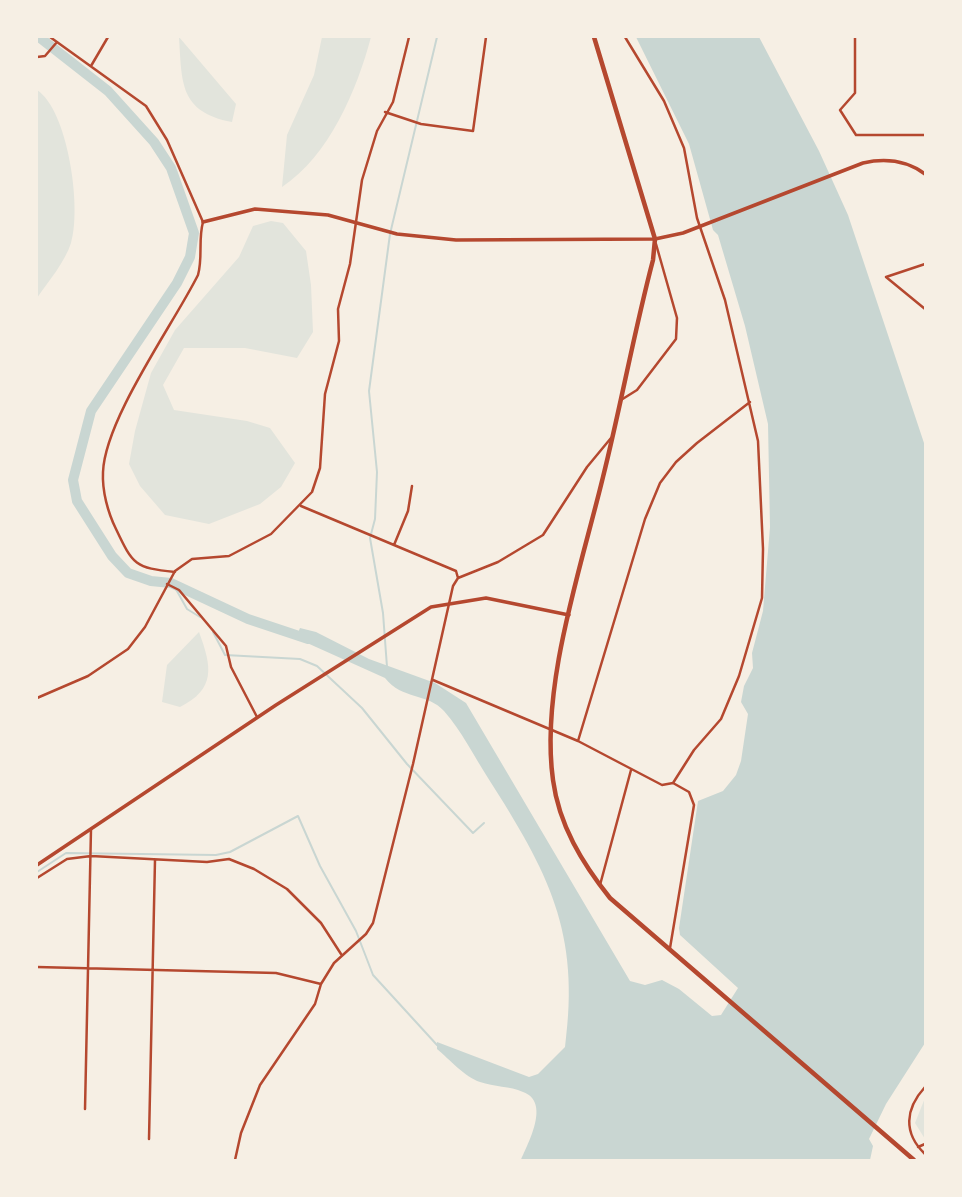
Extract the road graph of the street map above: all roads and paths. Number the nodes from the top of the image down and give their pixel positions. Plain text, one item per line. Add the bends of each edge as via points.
1 (50, 37) edge
2 (108, 37) edge
3 (409, 37) edge
4 (486, 37) edge
5 (594, 37) edge
6 (625, 37) edge
7 (855, 37) edge
8 (57, 42) junction
9 (37, 57) edge
10 (92, 66) junction
11 (385, 111) junction
12 (925, 135) edge
13 (925, 174) edge
14 (203, 222) junction
15 (356, 224) junction
16 (700, 226) junction
17 (655, 239) junction
18 (925, 264) edge
19 (925, 309) edge
20 (621, 400) junction
21 (750, 402) junction
22 (613, 436) junction
23 (412, 486) dead end
24 (300, 505) junction
25 (394, 545) junction
26 (175, 572) junction
27 (458, 578) junction
28 (167, 584) junction
29 (451, 601) junction
30 (569, 615) junction
31 (433, 680) junction
32 (37, 698) edge
33 (257, 718) junction
34 (550, 731) junction
35 (578, 741) junction
36 (632, 770) junction
37 (673, 783) junction
38 (91, 829) junction
39 (91, 856) junction
40 (155, 860) junction
41 (37, 865) edge
42 (37, 878) edge
43 (600, 886) junction
44 (669, 951) junction
45 (341, 954) junction
46 (37, 967) edge
47 (88, 968) junction
48 (152, 970) junction
49 (321, 984) junction
50 (925, 1087) edge
51 (85, 1109) dead end
52 (149, 1139) dead end
53 (925, 1144) edge
54 (918, 1147) junction
55 (925, 1154) edge
56 (236, 1160) edge
57 (914, 1160) edge

1 - 8 street
2 - 10 street
3 - 11 street via 393,102
4 - 11 street via 473,131 421,124
5 - 17 highway
6 - 16 street via 678,129
7 - 12 street via 855,93 840,110 856,135
8 - 9 street via 45,57
8 - 10 street
10 - 14 street via 146,107 167,140
11 - 15 street via 367,162
13 - 16 street via 888,160 863,163
14 - 15 street via 255,209 328,215
14 - 26 street via 198,275 122,415 103,471 111,518 131,559 143,568
15 - 17 street via 456,240
15 - 24 street via 338,309 339,341 325,394 318,478
16 - 17 street
16 - 21 street
17 - 20 highway
17 - 20 street via 677,318 676,339 637,390
18 - 19 street via 886,277
20 - 22 highway
21 - 35 street via 696,443 660,483
21 - 37 street via 758,441 762,598 721,719
22 - 27 street via 587,467 543,536
22 - 30 highway
23 - 25 street
24 - 25 street
24 - 26 street via 271,534 229,556 192,559
25 - 27 street via 456,571
26 - 28 street
27 - 29 street
28 - 32 street via 128,649 89,676
28 - 33 street via 179,590 226,646 231,667
29 - 30 street via 486,598
29 - 31 street
29 - 33 street via 431,607
30 - 34 highway
31 - 34 street
31 - 45 street via 380,902 370,929
33 - 38 street
34 - 35 street
34 - 43 highway via 553,781 564,822
35 - 36 street
36 - 37 street via 662,785
36 - 43 street
37 - 44 street via 689,792 694,805
38 - 39 street
38 - 41 street
39 - 40 street
39 - 42 street via 66,859
39 - 47 street
40 - 45 street via 229,859 254,869 287,889 321,923
40 - 48 street
43 - 44 highway
44 - 57 highway
45 - 49 street
46 - 47 street
47 - 48 street
47 - 51 street
48 - 49 street via 276,973
48 - 52 street
49 - 56 street via 315,1004 260,1085
50 - 54 street via 914,1099 907,1122
53 - 54 street
54 - 55 street

